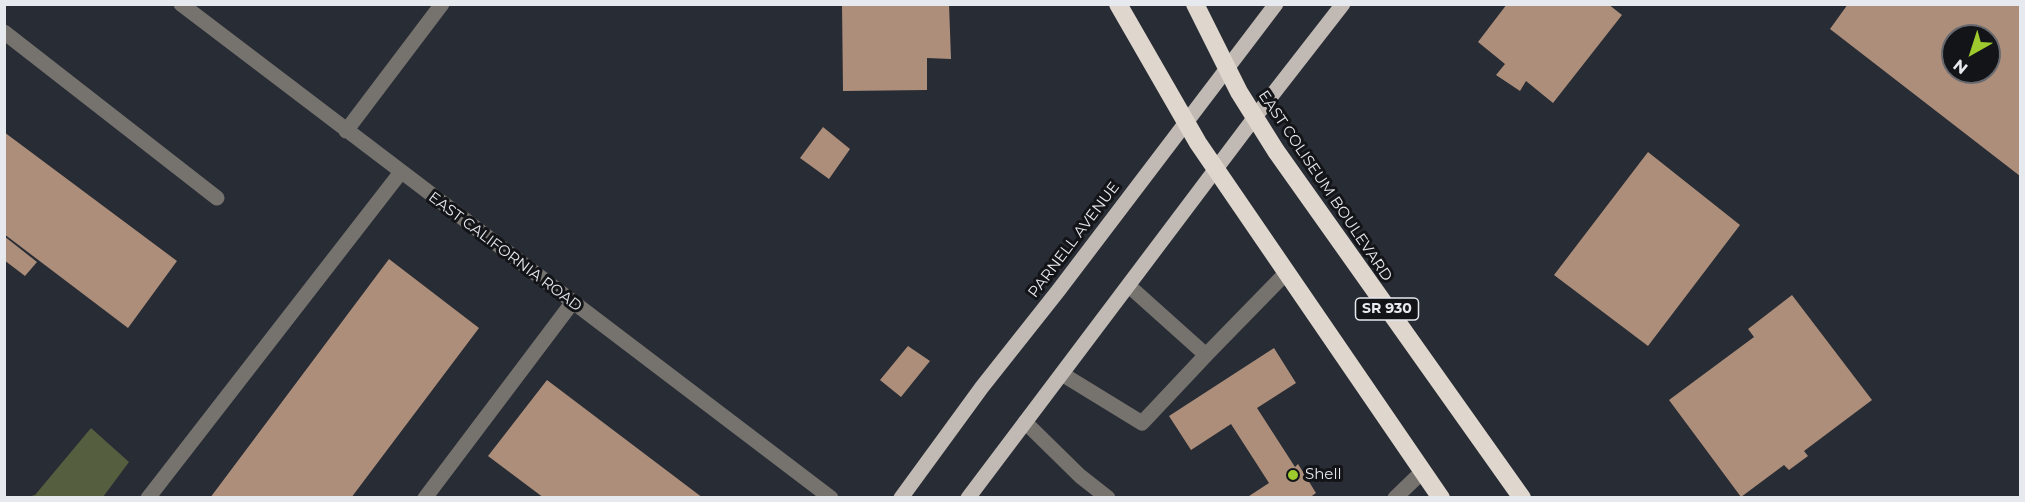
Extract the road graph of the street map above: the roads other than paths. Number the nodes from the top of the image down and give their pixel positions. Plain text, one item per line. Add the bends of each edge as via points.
1 (181, 4) edge
2 (442, 4) edge
3 (1118, 4) edge
4 (1195, 4) edge
5 (1275, 4) edge
6 (1343, 4) edge
7 (4, 32) edge
8 (1227, 67) junction
9 (1255, 117) junction
10 (1186, 122) junction
11 (346, 131) junction
12 (1217, 170) junction
13 (401, 172) junction
14 (217, 198) dead end
15 (1287, 272) junction
16 (1129, 286) junction
17 (572, 303) junction
18 (1206, 355) junction
19 (1062, 374) junction
20 (1025, 422) junction
21 (1423, 471) junction
22 (148, 498) edge
23 (425, 498) edge
24 (831, 498) edge
25 (901, 498) edge
26 (968, 498) edge
27 (1108, 498) edge
28 (1395, 498) edge
29 (1441, 498) edge
30 (1522, 498) edge

1 - 11 street, EAST CALIFORNIA ROAD
2 - 11 street
3 - 10 highway
4 - 8 highway, EAST COLISEUM BOULEVARD / SR 930
5 - 8 main road, PARNELL AVENUE
6 - 9 main road
7 - 14 street
8 - 9 highway, EAST COLISEUM BOULEVARD / SR 930
8 - 10 main road, PARNELL AVENUE
9 - 12 main road
9 - 30 highway, EAST COLISEUM BOULEVARD / SR 930
10 - 12 highway
10 - 25 main road, PARNELL AVENUE
11 - 13 street, EAST CALIFORNIA ROAD
12 - 15 highway
12 - 16 main road
13 - 17 street, EAST CALIFORNIA ROAD
13 - 22 street
15 - 18 street
15 - 21 highway
16 - 18 street
16 - 19 main road
17 - 23 street
17 - 24 street, EAST CALIFORNIA ROAD
18 - 19 street via 1142,423
19 - 20 main road
20 - 26 main road
20 - 27 street via 1080,477
21 - 28 street
21 - 29 highway

